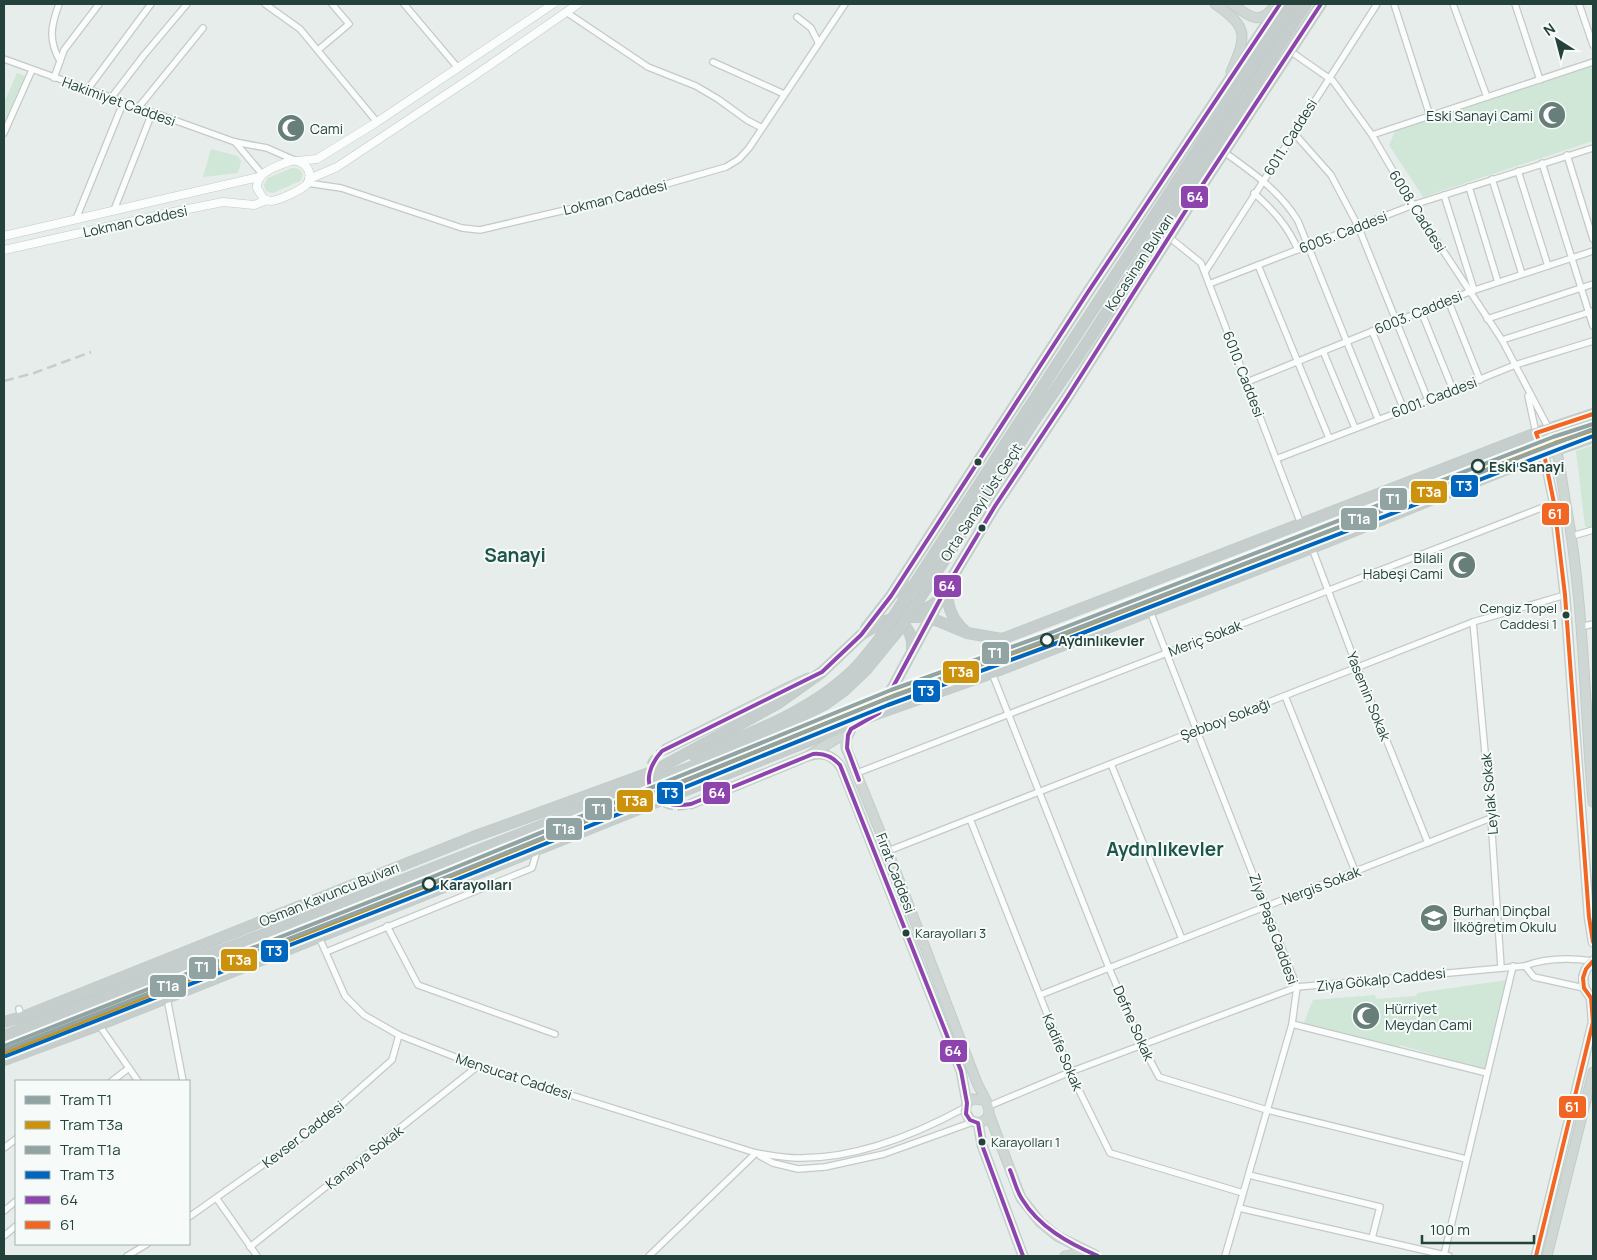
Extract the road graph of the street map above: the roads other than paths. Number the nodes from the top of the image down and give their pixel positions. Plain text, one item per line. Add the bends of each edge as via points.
1 (59, 4) edge
2 (99, 4) edge
3 (151, 4) edge
4 (187, 4) edge
5 (265, 4) edge
6 (332, 4) edge
7 (404, 4) edge
8 (554, 4) edge
9 (578, 4) edge
10 (845, 4) edge
11 (1215, 4) edge
12 (1232, 4) edge
13 (1278, 4) edge
14 (1293, 4) edge
15 (1306, 4) edge
16 (1321, 4) edge
17 (1376, 4) edge
18 (1394, 4) edge
19 (1453, 4) edge
20 (1515, 4) edge
21 (1579, 4) edge
22 (544, 6) edge
23 (566, 12) junction
24 (797, 17) dead end
25 (203, 28) dead end
26 (818, 42) junction
27 (1593, 45) edge
28 (318, 50) junction
29 (1290, 51) junction
30 (4, 59) edge
31 (60, 61) junction
32 (713, 62) dead end
33 (1593, 62) edge
34 (458, 68) junction
35 (32, 70) junction
36 (1328, 77) junction
37 (54, 78) junction
38 (1540, 80) junction
39 (1226, 86) junction
40 (86, 90) junction
41 (784, 94) junction
42 (1487, 97) junction
43 (111, 98) junction
44 (123, 103) junction
45 (138, 108) junction
46 (152, 113) junction
47 (1430, 116) junction
48 (377, 122) junction
49 (762, 128) junction
50 (1294, 132) junction
51 (4, 133) edge
52 (1372, 135) junction
53 (234, 142) junction
54 (1593, 148) edge
55 (1224, 152) junction
56 (1567, 155) junction
57 (296, 161) junction
58 (1542, 163) junction
59 (1518, 171) junction
60 (260, 176) junction
61 (1492, 179) junction
62 (1263, 180) junction
63 (308, 181) junction
64 (1469, 187) junction
65 (1254, 193) junction
66 (1444, 195) junction
67 (267, 200) junction
68 (1412, 205) junction
69 (114, 210) junction
70 (76, 219) junction
71 (1358, 226) junction
72 (4, 236) edge
73 (1169, 236) junction
74 (1593, 239) edge
75 (1308, 246) junction
76 (4, 250) edge
77 (1298, 250) junction
78 (1593, 251) edge
79 (1572, 258) junction
80 (1258, 265) junction
81 (1548, 266) junction
82 (1205, 272) junction
83 (1522, 274) junction
84 (1498, 282) junction
85 (1209, 284) junction
86 (1593, 284) edge
87 (1581, 288) junction
88 (1472, 291) junction
89 (1448, 300) junction
90 (1081, 304) junction
91 (1126, 305) junction
92 (1421, 311) junction
93 (1591, 312) edge
94 (1487, 319) junction
95 (1396, 321) junction
96 (1593, 326) edge
97 (1372, 331) junction
98 (1502, 340) junction
99 (1347, 341) junction
100 (1593, 341) edge
101 (1068, 348) junction
102 (1324, 351) junction
103 (1077, 358) junction
104 (1297, 362) junction
105 (1515, 365) junction
106 (1480, 380) junction
107 (1247, 382) junction
108 (1527, 389) junction
109 (1453, 390) junction
110 (1428, 400) junction
111 (1404, 410) junction
112 (1026, 412) joint
113 (1593, 414) edge
114 (1036, 418) joint
115 (1378, 419) junction
116 (1355, 428) junction
117 (1549, 429) junction
118 (1536, 433) junction
119 (1593, 437) edge
120 (1329, 438) junction
121 (1556, 450) junction
122 (1544, 454) junction
123 (1276, 459) junction
124 (1554, 503) junction
125 (1301, 524) junction
126 (1593, 530) edge
127 (1572, 536) junction
128 (1312, 548) junction
129 (903, 576) junction
130 (950, 581) junction
131 (1328, 590) junction
132 (1565, 596) junction
133 (940, 599) junction
134 (1150, 610) junction
135 (929, 618) junction
136 (890, 619) junction
137 (1473, 622) junction
138 (1593, 624) edge
139 (1581, 626) junction
140 (967, 633) junction
141 (861, 634) junction
142 (1167, 653) junction
143 (910, 655) junction
144 (1357, 668) junction
145 (822, 672) junction
146 (992, 674) junction
147 (1285, 696) junction
148 (878, 713) junction
149 (1590, 714) edge
150 (1008, 716) junction
151 (851, 730) junction
152 (1196, 730) junction
153 (666, 748) tunnel mouth
154 (808, 756) junction
155 (694, 760) junction
156 (1111, 764) junction
157 (656, 770) junction
158 (857, 774) junction
159 (1592, 783) edge
160 (1039, 792) junction
161 (1593, 802) edge
162 (691, 804) tunnel mouth
163 (1491, 818) junction
164 (970, 819) junction
165 (1428, 843) junction
166 (537, 851) junction
167 (888, 851) junction
168 (1355, 871) junction
169 (1267, 906) junction
170 (387, 926) junction
171 (319, 938) junction
172 (1182, 939) junction
173 (1593, 942) edge
174 (326, 952) junction
175 (1593, 961) edge
176 (1513, 966) junction
177 (1525, 966) junction
178 (1501, 967) junction
179 (1109, 968) junction
180 (1297, 987) junction
181 (1584, 988) junction
182 (1040, 995) junction
183 (167, 998) junction
184 (1592, 998) edge
185 (4, 1022) edge
186 (1292, 1024) junction
187 (99, 1025) junction
188 (555, 1034) dead end
189 (399, 1035) junction
190 (4, 1036) edge
191 (1142, 1045) junction
192 (4, 1060) edge
193 (478, 1066) junction
194 (129, 1068) junction
195 (1070, 1072) junction
196 (1593, 1072) edge
197 (1487, 1073) junction
198 (113, 1080) edge
199 (137, 1080) edge
200 (183, 1080) edge
201 (966, 1105) junction
202 (988, 1107) junction
203 (1267, 1110) junction
204 (976, 1122) junction
205 (15, 1139) edge
206 (4, 1148) edge
207 (756, 1153) junction
208 (1466, 1159) junction
209 (1248, 1175) junction
210 (1243, 1193) junction
211 (216, 1199) junction
212 (15, 1202) edge
213 (1239, 1208) junction
214 (4, 1211) edge
215 (190, 1216) edge
216 (15, 1227) edge
217 (4, 1236) edge
218 (1372, 1238) junction
219 (145, 1245) edge
220 (250, 1247) junction
221 (128, 1256) edge
222 (257, 1256) edge
223 (649, 1256) edge
224 (1023, 1256) edge
225 (1065, 1256) edge
226 (1097, 1256) edge
227 (1225, 1256) edge
228 (1447, 1256) edge
229 (1536, 1256) edge
230 (1547, 1256) edge

1 - 31 street via 52,30 54,49
2 - 31 street via 64,50
3 - 40 street
4 - 43 street
5 - 28 street via 300,29
6 - 28 street via 349,24
7 - 34 street
8 - 22 street
9 - 23 street
10 - 26 street, Lokman Caddesi
11 - 39 main road via 1235,19 1242,35 1242,46
12 - 13 main road via 1258,18 1267,15
13 - 39 highway
14 - 101 highway, Kocasinan Bulvarı
15 - 103 highway, Kocasinan Bulvarı
16 - 29 highway
17 - 36 street, 6011. Caddesi
18 - 47 street
19 - 42 street
20 - 38 street
21 - 27 street
22 - 34 street
23 - 49 street via 648,67 696,86
23 - 63 street via 337,167
24 - 26 street via 811,28
25 - 45 street
26 - 41 street, Lokman Caddesi
28 - 48 street
29 - 36 street, 6008. Caddesi
29 - 55 highway
30 - 35 street, Hakimiyet Caddesi
31 - 37 street
32 - 41 street
33 - 38 street
34 - 48 street
35 - 37 street, Hakimiyet Caddesi
35 - 51 street
36 - 50 street, 6011. Caddesi
36 - 52 street, 6008. Caddesi
37 - 40 street, Hakimiyet Caddesi
38 - 42 street
39 - 90 highway
40 - 43 street, Hakimiyet Caddesi
41 - 49 street, Lokman Caddesi
42 - 47 street
43 - 44 street, Hakimiyet Caddesi
44 - 45 street, Hakimiyet Caddesi
44 - 70 street
45 - 46 street, Hakimiyet Caddesi
46 - 53 street, Hakimiyet Caddesi
46 - 69 street
47 - 52 street
48 - 57 street via 317,159
49 - 63 street, Lokman Caddesi via 744,154 726,167 621,197 480,230 462,228 341,188
50 - 62 street, 6011. Caddesi
50 - 71 street via 1331,175
52 - 68 street, 6008. Caddesi
53 - 57 street, Hakimiyet Caddesi via 267,148
53 - 60 street
54 - 56 street, 6005. Caddesi
55 - 62 street
55 - 73 highway
56 - 58 street, 6005. Caddesi
56 - 74 street
57 - 60 street, Lokman Caddesi
57 - 63 street via 307,168
58 - 59 street, 6005. Caddesi
58 - 79 street
59 - 61 street, 6005. Caddesi
59 - 81 street
60 - 67 street via 257,188 260,196
60 - 69 street, Lokman Caddesi
61 - 64 street, 6005. Caddesi
61 - 83 street
62 - 65 street, 6011. Caddesi
62 - 75 street via 1294,213
63 - 67 street, Lokman Caddesi via 301,189
64 - 66 street, 6005. Caddesi
64 - 84 street
65 - 77 street via 1274,211
65 - 82 street, 6011. Caddesi
66 - 68 street, 6005. Caddesi
66 - 88 street
67 - 76 street, Lokman Caddesi via 254,205 223,202
68 - 71 street, 6005. Caddesi
68 - 88 street, 6008. Caddesi
69 - 70 street, Lokman Caddesi
70 - 72 street, Lokman Caddesi
71 - 75 street, 6005. Caddesi
71 - 95 street
73 - 82 street, 6010. Caddesi via 1201,263
73 - 91 highway
75 - 77 street, 6005. Caddesi
75 - 99 street
77 - 80 street, 6005. Caddesi
78 - 79 street, 6003. Caddesi
79 - 81 street, 6003. Caddesi
79 - 87 street
80 - 85 street, 6005. Caddesi
80 - 104 street
81 - 83 street, 6003. Caddesi
82 - 85 street, 6010. Caddesi
83 - 84 street, 6003. Caddesi
84 - 88 street, 6003. Caddesi
85 - 107 street, 6010. Caddesi
86 - 87 street
87 - 93 street
87 - 94 street
88 - 89 street, 6003. Caddesi
88 - 94 street, 6008. Caddesi
89 - 92 street, 6003. Caddesi
89 - 106 street
90 - 101 highway
90 - 129 highway
91 - 103 highway
91 - 130 highway
92 - 95 street, 6003. Caddesi
92 - 109 street
93 - 96 street
93 - 98 street
94 - 98 street, 6008. Caddesi
95 - 97 street, 6003. Caddesi
95 - 110 street
97 - 99 street, 6003. Caddesi
97 - 111 street
98 - 105 street, 6008. Caddesi
99 - 102 street, 6003. Caddesi
99 - 115 street
100 - 105 street, 6001. Caddesi
101 - 112 highway, Kocasinan Bulvarı
102 - 104 street, 6003. Caddesi
102 - 116 street
103 - 114 highway, Kocasinan Bulvarı
104 - 107 street, 6003. Caddesi
104 - 120 street
105 - 106 street, 6001. Caddesi
105 - 108 street, 6008. Caddesi
106 - 109 street, 6001. Caddesi
107 - 123 street, 6010. Caddesi
108 - 117 street
108 - 118 street
109 - 110 street, 6001. Caddesi
110 - 111 street, 6001. Caddesi
111 - 115 street, 6001. Caddesi
112 - 155 highway, Orta Sanayi Üst Geçit, bridge via 879,639 855,668 834,687 804,706
113 - 117 highway
114 - 155 highway, Orta Sanayi Üst Geçit, bridge via 902,626 846,690 824,705 736,749
115 - 116 street, 6001. Caddesi
116 - 120 street, 6001. Caddesi
117 - 118 highway
117 - 121 main road
118 - 122 main road
118 - 125 highway
119 - 121 highway
120 - 123 street, 6001. Caddesi
121 - 122 highway
121 - 127 main road
122 - 124 main road
122 - 128 highway
123 - 125 street, 6010. Caddesi
124 - 131 street, Meriç Sokak
124 - 132 main road
125 - 140 highway via 1002,639
126 - 127 street
127 - 139 main road
128 - 131 street, Yasemin Sokak
128 - 134 highway
129 - 133 highway via 902,594 908,605 916,610 931,607
129 - 141 highway
130 - 133 highway
130 - 140 highway via 949,608
131 - 142 street, Meriç Sokak
131 - 144 street, Yasemin Sokak
132 - 137 street, Şebboy Sokağı
132 - 173 main road
133 - 135 highway
134 - 142 street, Ziya Paşa Caddesi
134 - 146 highway
135 - 136 highway via 909,616
135 - 140 highway
135 - 143 highway
136 - 141 highway
136 - 143 highway via 901,622 908,630 912,640
137 - 144 street, Şebboy Sokağı
137 - 163 street, Leylak Sokak
138 - 139 street
139 - 149 main road
141 - 145 highway
142 - 150 street, Meriç Sokak
142 - 152 street, Ziya Paşa Caddesi
143 - 148 highway
144 - 147 street, Şebboy Sokağı
144 - 165 street, Yasemin Sokak
145 - 153 main road
145 - 157 highway via 777,704
146 - 148 highway
146 - 150 street, Defne Sokak
147 - 152 street, Şebboy Sokağı
147 - 168 street
148 - 151 highway
148 - 166 highway
149 - 159 main road
150 - 158 street, Meriç Sokak
150 - 160 street, Defne Sokak
151 - 154 main road
151 - 158 main road, Fırat Caddesi via 846,748
152 - 156 street, Şebboy Sokağı
152 - 169 street, Ziya Paşa Caddesi
154 - 162 main road
154 - 201 main road, Fırat Caddesi via 826,755 840,765 961,1071
155 - 157 highway
155 - 190 highway, Osman Kavuncu Bulvarı
156 - 160 street, Şebboy Sokağı
156 - 172 street
157 - 185 highway, Osman Kavuncu Bulvarı via 473,837 20,1013
158 - 167 main road, Fırat Caddesi
159 - 161 main road
160 - 164 street, Şebboy Sokağı
160 - 179 street, Defne Sokak
163 - 165 street, Nergis Sokak
163 - 178 street, Leylak Sokak
164 - 167 street, Şebboy Sokağı
164 - 182 street, Kadife Sokak
165 - 168 street, Nergis Sokak
166 - 170 street via 532,868
166 - 171 highway
167 - 202 main road, Fırat Caddesi
168 - 169 street, Nergis Sokak
169 - 172 street, Nergis Sokak
169 - 180 street, Ziya Paşa Caddesi
170 - 174 street
170 - 188 street via 418,985
171 - 174 street, Mensucat Caddesi
171 - 183 highway
172 - 179 street, Nergis Sokak
174 - 189 street, Mensucat Caddesi via 345,996 364,1015
175 - 177 street, Ziya Gökalp Caddesi via 1537,961
175 - 181 main road via 1584,973
176 - 177 street, Ziya Gökalp Caddesi
176 - 178 street, Ziya Gökalp Caddesi
176 - 197 street
177 - 181 street via 1534,977
178 - 180 street, Ziya Gökalp Caddesi
179 - 182 street, Nergis Sokak
179 - 191 street, Defne Sokak
180 - 186 street, Ziya Paşa Caddesi
180 - 191 street, Ziya Gökalp Caddesi
181 - 184 main road
182 - 195 street, Kadife Sokak
183 - 187 highway
183 - 200 street
184 - 229 main road via 1593,1022
186 - 197 street
186 - 203 street, Ziya Paşa Caddesi
187 - 192 highway
187 - 194 street
189 - 193 street, Mensucat Caddesi
189 - 211 street, Kevser Caddesi via 392,1060 315,1128
191 - 195 street, Ziya Gökalp Caddesi
191 - 203 street, Defne Sokak via 1159,1077
193 - 207 street, Mensucat Caddesi
193 - 220 street, Kanarya Sokak
194 - 198 street
194 - 199 street
195 - 202 street, Ziya Gökalp Caddesi
195 - 210 street, Kadife Sokak via 1110,1153
196 - 230 main road
197 - 208 street
201 - 202 main road via 973,1099
201 - 204 main road via 968,1118
201 - 207 street, Mensucat Caddesi via 937,1122 883,1145 828,1156 797,1158
202 - 204 main road via 985,1120
202 - 226 main road, Fırat Caddesi via 1021,1198 1040,1222 1057,1236
203 - 208 street, Defne Sokak
203 - 209 street, Ziya Paşa Caddesi
204 - 207 street, Mensucat Caddesi via 884,1154 825,1168 798,1169 773,1163
204 - 224 main road
205 - 206 street
207 - 223 street
208 - 228 street
209 - 210 street, Ziya Paşa Caddesi
209 - 218 street via 1380,1207
210 - 213 street, Ziya Paşa Caddesi
211 - 215 street, Kevser Caddesi
211 - 220 street
212 - 214 street
213 - 218 street
213 - 227 street, Ziya Paşa Caddesi
216 - 217 street
218 - 228 street
219 - 221 street
220 - 222 street
225 - 226 main road via 1081,1253

